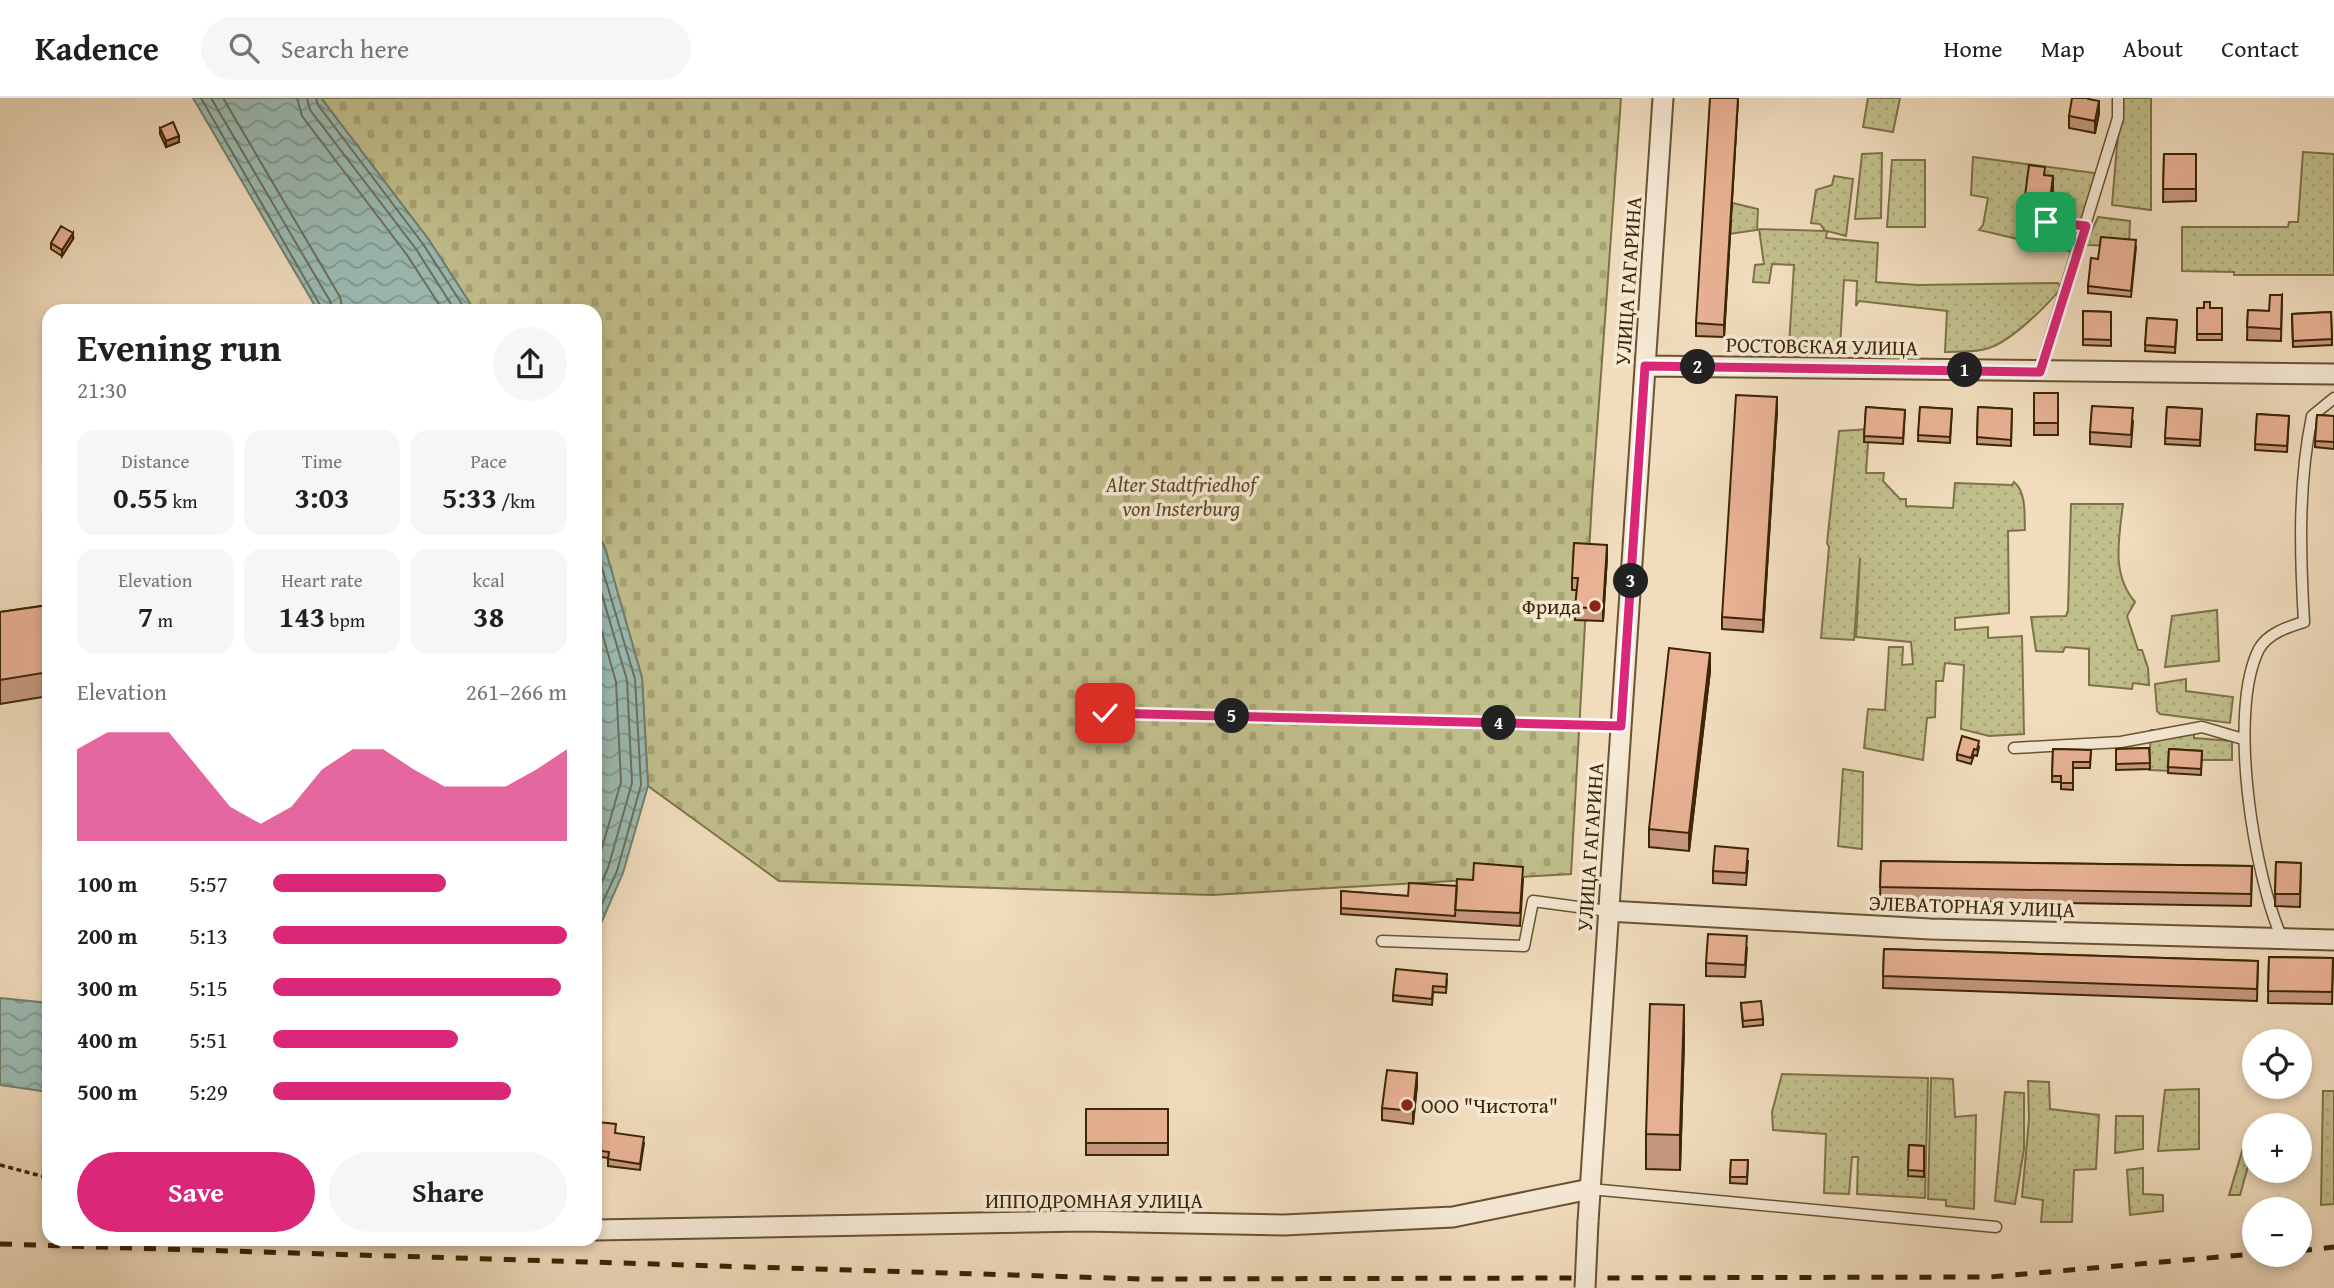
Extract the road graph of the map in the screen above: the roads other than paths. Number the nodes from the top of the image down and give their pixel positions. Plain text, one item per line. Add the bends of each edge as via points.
1 (1663, 98) edge
2 (2118, 98) edge
3 (2046, 222) dead end
4 (2086, 226) junction
5 (1645, 366) junction
6 (2040, 372) junction
7 (2334, 374) edge
8 (2334, 398) edge
9 (2243, 739) junction
10 (2014, 748) dead end
11 (1608, 911) junction
12 (2282, 938) junction
13 (2334, 940) edge
14 (1382, 941) dead end
15 (1590, 1189) junction
16 (1996, 1227) dead end
17 (602, 1230) edge
18 (1586, 1288) edge

1 - 5 street, УЛИЦА ГАГАРИНА
2 - 4 lane via 2118,118
3 - 4 lane
4 - 6 lane
5 - 6 street, РОСТОВСКАЯ УЛИЦА
5 - 11 street, УЛИЦА ГАГАРИНА
6 - 7 street, РОСТОВСКАЯ УЛИЦА
8 - 9 lane via 2312,415 2305,451 2301,526 2304,622 2278,631 2260,648
9 - 10 lane via 2202,727 2121,742
9 - 12 lane via 2268,907
11 - 12 street, ЭЛЕВАТОРНАЯ УЛИЦА via 1930,929
11 - 14 lane via 1533,901 1524,946
11 - 15 street, УЛИЦА ГАГАРИНА
12 - 13 street, ЭЛЕВАТОРНАЯ УЛИЦА
15 - 16 lane
15 - 17 street, ИППОДРОМНАЯ УЛИЦА via 1453,1217 1284,1225 1083,1221
15 - 18 street, УЛИЦА ГАГАРИНА, bridge

